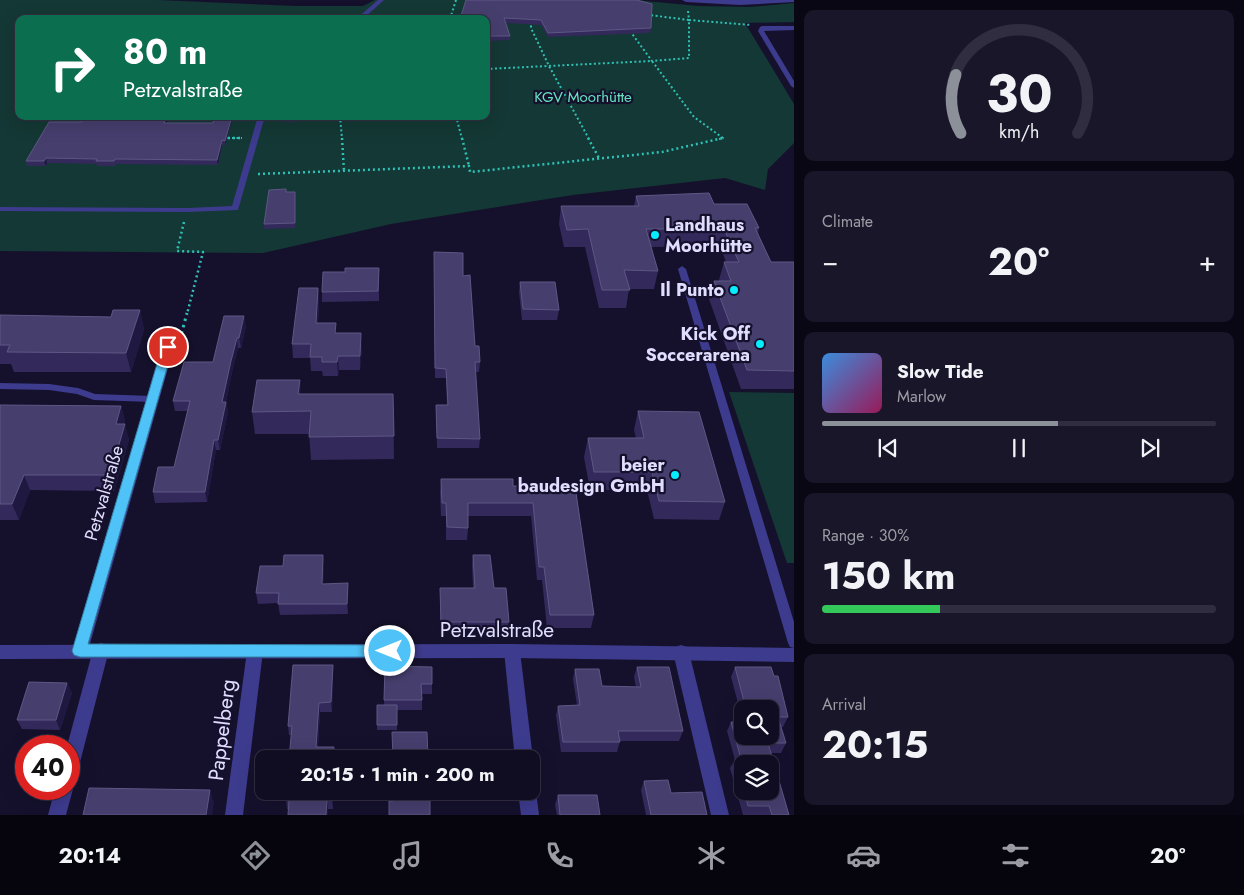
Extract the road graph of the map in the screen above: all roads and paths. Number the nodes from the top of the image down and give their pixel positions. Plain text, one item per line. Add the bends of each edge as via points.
1 (381, 0) edge
2 (456, 0) edge
3 (686, 0) edge
4 (794, 0) edge
5 (364, 15) edge
6 (451, 15) edge
7 (649, 15) edge
8 (532, 17) edge
9 (689, 20) junction
10 (627, 25) edge
11 (762, 28) junction
12 (794, 28) edge
13 (652, 61) junction
14 (549, 66) junction
15 (490, 69) edge
16 (794, 86) edge
17 (261, 120) edge
18 (340, 120) edge
19 (457, 120) edge
20 (215, 138) edge
21 (255, 138) junction
22 (599, 158) junction
23 (469, 166) junction
24 (344, 171) junction
25 (245, 175) junction
26 (0, 209) edge
27 (188, 210) junction
28 (682, 269) dead end
29 (168, 347) joint
30 (0, 386) edge
31 (152, 399) junction
32 (794, 643) edge
33 (101, 650) junction
34 (80, 651) junction
35 (256, 651) junction
36 (512, 651) junction
37 (0, 652) edge
38 (681, 652) junction
39 (794, 656) edge
40 (78, 735) edge
41 (523, 750) edge
42 (61, 800) edge
43 (528, 800) edge
44 (57, 815) edge
45 (234, 815) edge
46 (530, 815) edge
47 (720, 815) edge

1 - 5 lane
2 - 6 path
3 - 4 street via 740,3
7 - 9 path
8 - 14 path via 531,28
9 - 11 path
9 - 13 path via 690,58
10 - 13 path
11 - 12 lane
11 - 16 lane
13 - 14 path
13 - 22 path via 694,116 723,138 662,152
14 - 15 path
14 - 22 path
17 - 21 lane
18 - 24 path
19 - 23 path
20 - 21 path
21 - 25 lane
22 - 23 path via 470,172
23 - 24 path
24 - 25 path
25 - 27 lane via 235,208
26 - 27 lane
27 - 29 path via 176,251 203,252 181,335
28 - 32 lane
29 - 31 street, Petzvalstraße
30 - 31 lane via 49,387 94,397
31 - 34 street, Petzvalstraße
33 - 34 street, Petzvalstraße
33 - 35 street, Petzvalstraße
33 - 40 street
34 - 37 street, Petzvalstraße
35 - 36 street, Petzvalstraße
35 - 45 street, Pappelberg
36 - 38 street, Petzvalstraße
36 - 41 street
38 - 39 street, Petzvalstraße
38 - 47 street
42 - 44 street
43 - 46 street

